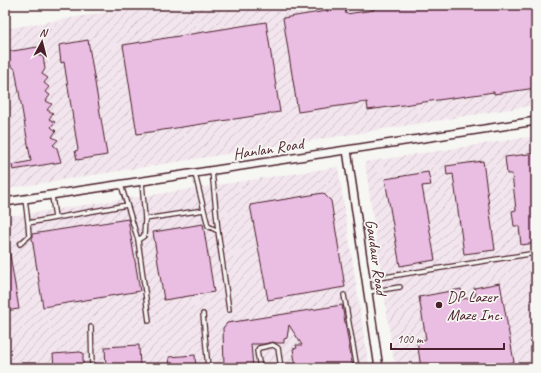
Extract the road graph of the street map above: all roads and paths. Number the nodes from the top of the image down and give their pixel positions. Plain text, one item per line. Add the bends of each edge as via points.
1 (536, 121) edge
2 (347, 150) junction
3 (212, 171) junction
4 (195, 174) junction
5 (142, 182) junction
6 (121, 185) junction
7 (52, 196) junction
8 (25, 199) junction
9 (5, 202) edge
10 (127, 205) junction
11 (204, 210) junction
12 (55, 218) junction
13 (145, 219) junction
14 (28, 223) junction
15 (218, 231) junction
16 (138, 240) junction
17 (20, 244) dead end
18 (536, 253) edge
19 (366, 280) junction
20 (400, 287) dead end
21 (368, 292) junction
22 (344, 295) dead end
23 (229, 310) dead end
24 (203, 314) dead end
25 (149, 321) dead end
26 (91, 327) dead end
27 (92, 368) edge
28 (208, 368) edge
29 (260, 368) edge
30 (281, 368) edge
31 (357, 368) edge
32 (379, 368) edge

1 - 2 street, Hanlan Road
2 - 3 street, Hanlan Road
2 - 19 street, Gaudaur Road
3 - 4 street, Hanlan Road
3 - 15 lane
4 - 5 street, Hanlan Road
4 - 11 lane
5 - 6 street, Hanlan Road
5 - 13 lane
6 - 7 street, Hanlan Road
6 - 10 lane
7 - 8 street, Hanlan Road
7 - 12 lane
8 - 9 street, Hanlan Road
8 - 14 lane
10 - 12 lane
10 - 16 lane
11 - 13 lane
11 - 15 lane via 208,226
12 - 14 lane
13 - 16 lane via 144,236
14 - 17 lane via 29,236
15 - 23 lane
16 - 25 lane
18 - 19 lane
19 - 21 street, Gaudaur Road
20 - 21 lane
21 - 32 street, Gaudaur Road
22 - 31 lane
24 - 28 lane
26 - 27 lane
29 - 30 lane via 257,351 259,348 273,345 278,348

